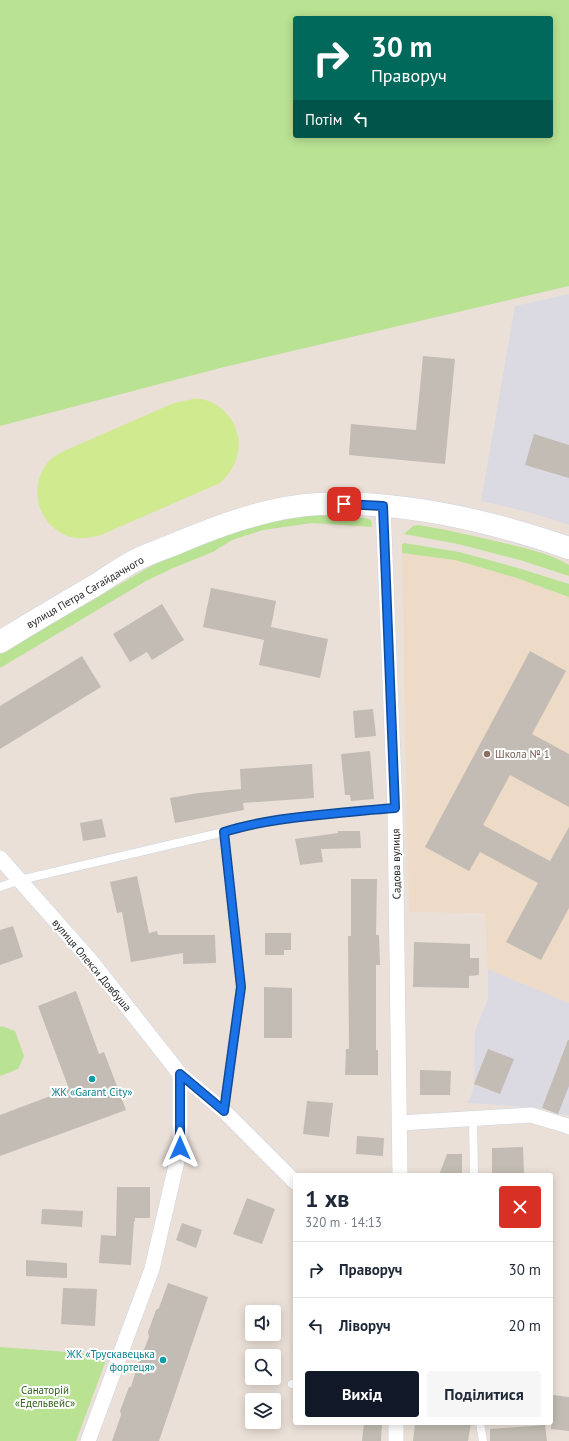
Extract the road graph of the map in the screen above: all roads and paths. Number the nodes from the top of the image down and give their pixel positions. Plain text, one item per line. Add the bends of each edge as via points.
1 (383, 506) junction
2 (569, 548) edge
3 (0, 642) edge
4 (395, 808) junction
5 (224, 832) junction
6 (0, 858) edge
7 (20, 880) junction
8 (0, 887) edge
9 (180, 1074) junction
10 (224, 1111) junction
11 (473, 1118) junction
12 (400, 1123) junction
13 (569, 1127) edge
14 (400, 1173) edge
15 (474, 1173) edge
16 (293, 1180) edge
17 (396, 1425) edge
18 (480, 1425) edge
19 (88, 1441) edge
20 (396, 1441) edge
21 (483, 1441) edge

1 - 2 main road, вулиця Петра Сагайдачного via 445,514
1 - 3 main road, вулиця Петра Сагайдачного via 317,504 249,516 205,531 138,559
1 - 4 street, Садова вулиця
4 - 5 lane via 269,820
4 - 12 street, Садова вулиця
5 - 7 lane
5 - 10 lane via 241,987
6 - 7 street, вулиця Олекси Довбуша
7 - 8 lane
7 - 9 street, вулиця Олекси Довбуша via 91,961
9 - 10 street, вулиця Олекси Довбуша
9 - 19 street via 180,1148 152,1269
10 - 16 street, вулиця Олекси Довбуша
11 - 12 street
11 - 13 street via 531,1115
11 - 15 lane
12 - 14 street, Садова вулиця
17 - 20 street
18 - 21 lane

